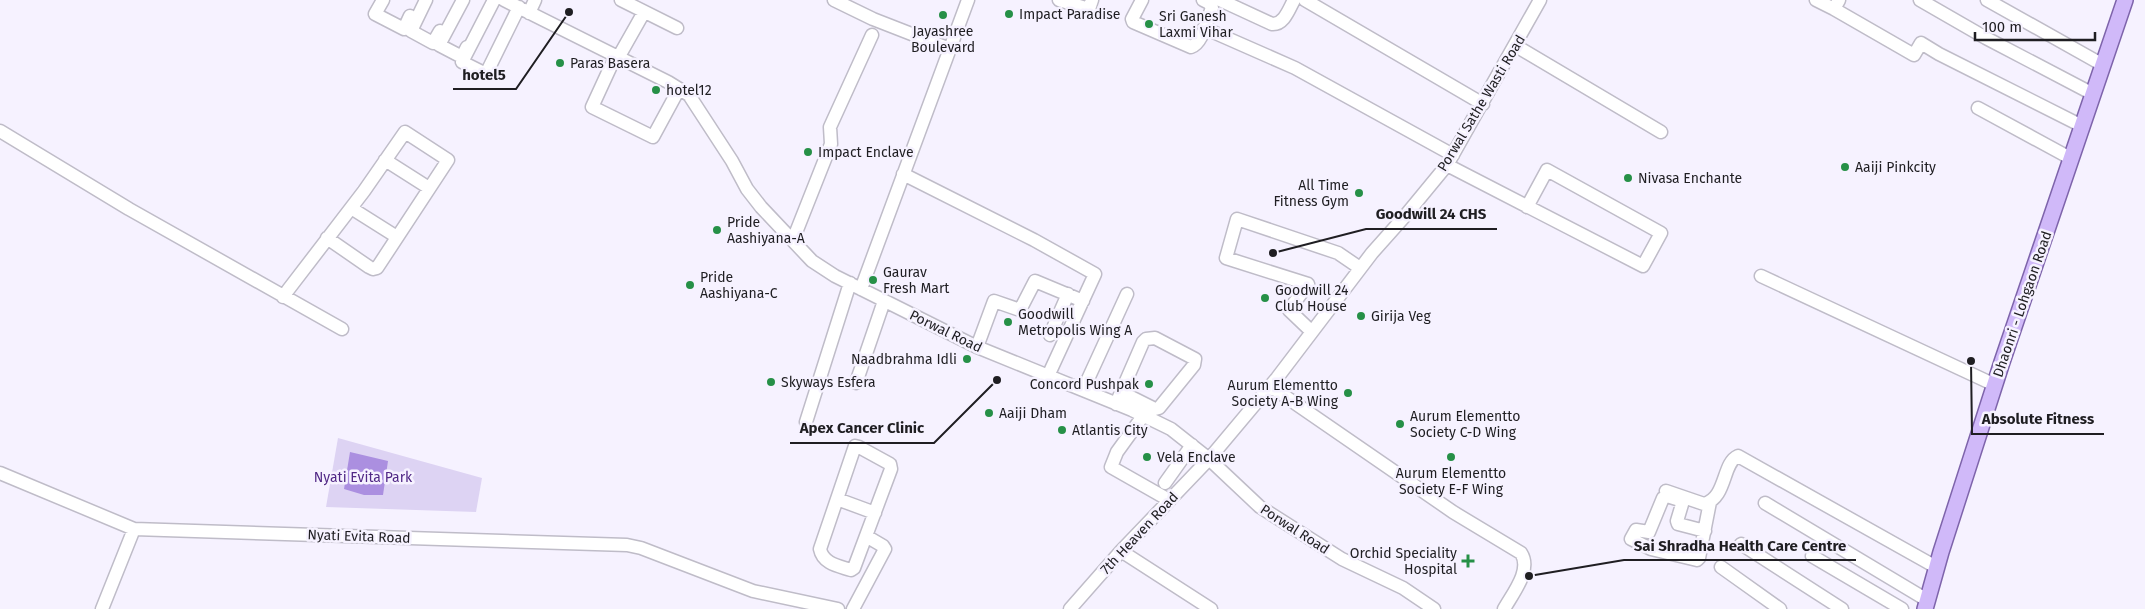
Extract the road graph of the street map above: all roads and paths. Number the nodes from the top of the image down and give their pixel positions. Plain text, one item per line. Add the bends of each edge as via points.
1 (383, 0) edge
2 (417, 0) edge
3 (426, 0) edge
4 (456, 0) edge
5 (463, 0) edge
6 (493, 0) edge
7 (504, 0) edge
8 (535, 0) edge
9 (621, 0) edge
10 (834, 0) edge
11 (968, 0) edge
12 (1059, 0) edge
13 (1092, 0) edge
14 (1142, 0) edge
15 (1203, 0) edge
16 (1222, 0) edge
17 (1294, 0) edge
18 (1305, 0) edge
19 (1540, 0) edge
20 (1816, 0) edge
21 (1920, 0) edge
22 (1987, 0) edge
23 (2125, 0) edge
24 (1837, 5) edge
25 (524, 10) junction
26 (644, 12) junction
27 (677, 28) dead end
28 (1204, 28) junction
29 (872, 35) dead end
30 (1516, 46) junction
31 (950, 49) junction
32 (617, 57) junction
33 (2103, 65) junction
34 (679, 89) junction
35 (2093, 94) junction
36 (1482, 104) junction
37 (1978, 108) dead end
38 (2082, 126) junction
39 (0, 131) edge
40 (1661, 132) dead end
41 (2072, 159) junction
42 (385, 160) junction
43 (1450, 160) junction
44 (903, 174) junction
45 (429, 188) junction
46 (1527, 207) junction
47 (351, 208) junction
48 (397, 237) junction
49 (327, 238) junction
50 (793, 240) junction
51 (1360, 268) junction
52 (1761, 276) dead end
53 (850, 284) junction
54 (861, 289) junction
55 (1068, 294) junction
56 (1128, 294) dead end
57 (283, 296) junction
58 (884, 301) junction
59 (1083, 301) junction
60 (342, 329) dead end
61 (1312, 332) junction
62 (1050, 335) dead end
63 (977, 347) junction
64 (1048, 376) junction
65 (856, 383) dead end
66 (1994, 385) junction
67 (1270, 386) junction
68 (1083, 390) junction
69 (1119, 398) junction
70 (1143, 416) junction
71 (806, 422) dead end
72 (1192, 445) junction
73 (1209, 459) junction
74 (0, 473) edge
75 (1164, 483) dead end
76 (1666, 491) dead end
77 (837, 499) junction
78 (1169, 500) junction
79 (1710, 502) junction
80 (1765, 503) dead end
81 (875, 513) junction
82 (134, 529) junction
83 (1705, 531) junction
84 (866, 536) junction
85 (1741, 544) dead end
86 (1121, 551) junction
87 (1812, 556) dead end
88 (1936, 567) junction
89 (1721, 568) dead end
90 (1926, 604) edge
91 (102, 609) edge
92 (838, 609) edge
93 (854, 609) edge
94 (1070, 609) edge
95 (1211, 609) edge
96 (1434, 609) edge
97 (1504, 609) edge
98 (1780, 609) edge
99 (1842, 609) edge
100 (1902, 609) edge

1 - 2 street via 375,14 404,29
3 - 4 street via 411,31 434,43
5 - 6 street via 440,45 462,57
6 - 25 street via 462,62 486,74
7 - 25 street, Porwal Road
8 - 25 street
9 - 26 street
10 - 31 street
11 - 31 street
12 - 13 street via 1089,10
14 - 28 street via 1133,22 1172,40 1195,46
15 - 28 street via 1212,8
16 - 17 street via 1278,25
18 - 36 street
19 - 30 street, Porwal Sathe Wasti Road
20 - 24 street
21 - 35 street
22 - 33 street
23 - 33 main road, Dhaonri - Lohgaon Road
24 - 38 street via 1914,55 1921,43
25 - 32 street, Porwal Road
26 - 27 street
26 - 32 street
28 - 43 street via 1295,68
29 - 50 street via 830,127 831,144
30 - 36 street, Porwal Sathe Wasti Road
30 - 40 street
31 - 44 street
32 - 34 street, Porwal Road
32 - 34 street via 592,106 653,137
33 - 35 main road, Dhaonri - Lohgaon Road
34 - 50 street, Porwal Road via 693,100 747,189
35 - 38 main road, Dhaonri - Lohgaon Road
36 - 43 street, Porwal Sathe Wasti Road
37 - 41 street
38 - 41 main road, Dhaonri - Lohgaon Road
39 - 57 street
41 - 66 main road, Dhaonri - Lohgaon Road
42 - 45 street
42 - 45 street via 405,132 448,160
42 - 47 street
43 - 46 street
43 - 51 street, Porwal Sathe Wasti Road
44 - 54 street
44 - 59 street via 1095,274
45 - 48 street
46 - 46 street via 1643,266 1661,232 1547,170
47 - 48 street
47 - 49 street
48 - 49 street via 377,268 373,269
49 - 57 street
50 - 53 street, Porwal Road via 812,261
51 - 61 street, Porwal Sathe Wasti Road
51 - 61 street via 1338,253 1237,219 1226,258 1308,284 1289,310
52 - 66 street
53 - 54 street, Porwal Road
53 - 71 street
54 - 58 street, Porwal Road
55 - 59 street
55 - 62 street
55 - 63 street via 1035,281 1020,310 995,300
56 - 68 street
57 - 60 street
58 - 63 street, Porwal Road
58 - 65 street
59 - 64 street
61 - 67 street, Porwal Sathe Wasti Road
63 - 64 street, Porwal Road
64 - 68 street, Porwal Road
66 - 88 main road, Dhaonri - Lohgaon Road
67 - 73 street, Porwal Sathe Wasti Road
67 - 97 street via 1453,512 1521,553 1525,560 1524,571
68 - 69 street, Porwal Road
69 - 69 street via 1146,339 1155,338 1195,359 1194,365 1159,408
69 - 70 street, Porwal Road
70 - 72 street, Porwal Road
70 - 78 street via 1117,452 1111,467
72 - 73 street, Porwal Road
72 - 75 street
73 - 78 street, 7th Heaven Road
73 - 96 street, Porwal Road via 1260,507 1342,559 1403,588
74 - 82 street
76 - 79 street via 1704,504
77 - 81 street
77 - 81 street via 855,446 859,446 890,464
77 - 84 street via 820,549 821,555 832,564 852,570
78 - 86 street, 7th Heaven Road
79 - 83 street
79 - 88 street via 1718,493 1732,461 1738,456
80 - 90 street
81 - 84 street
82 - 91 street
82 - 92 street, Nyati Evita Road via 608,543 641,548 752,591
83 - 83 street via 1697,560 1651,549 1631,539 1636,530 1649,532 1663,498 1667,496 1684,501 1676,521 1678,524
84 - 93 street via 885,549
85 - 99 street
86 - 94 street, 7th Heaven Road
86 - 95 street
87 - 100 street
88 - 90 main road, Dhaonri - Lohgaon Road
89 - 98 street

